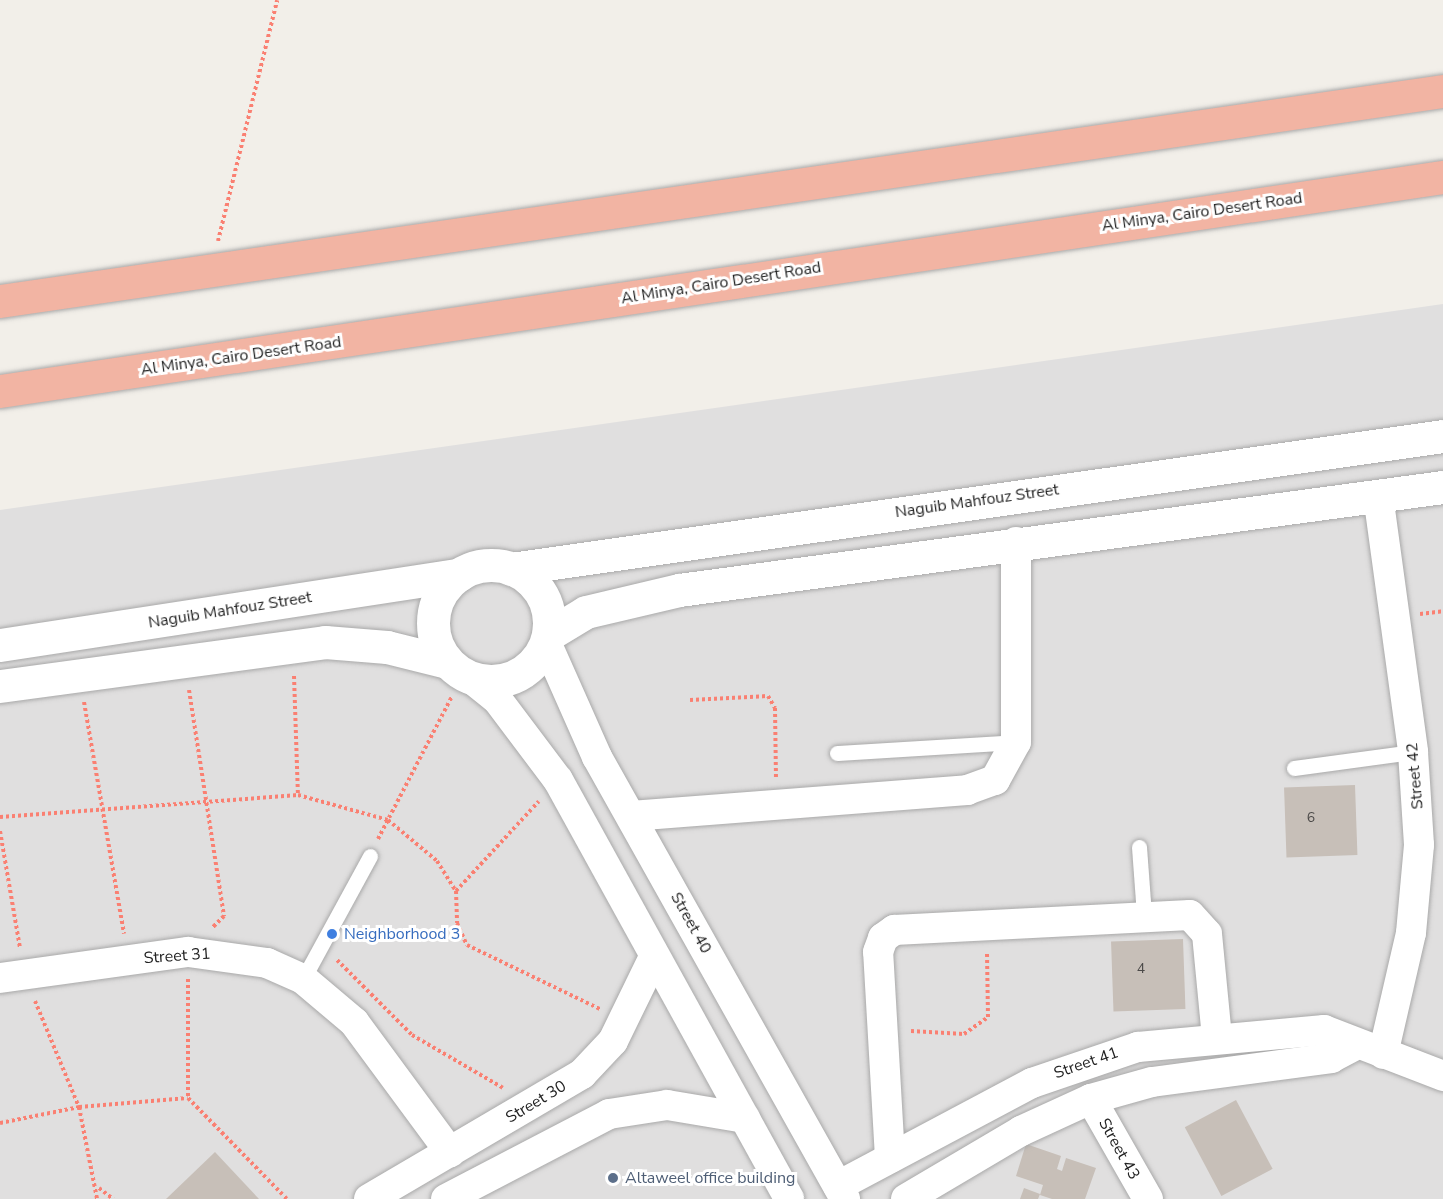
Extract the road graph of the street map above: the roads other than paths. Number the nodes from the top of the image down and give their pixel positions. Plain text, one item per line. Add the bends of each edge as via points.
1 (1443, 91) edge
2 (1443, 177) edge
3 (0, 301) edge
4 (0, 391) edge
5 (1443, 436) edge
6 (1443, 487) edge
7 (1378, 495) junction
8 (1016, 542) junction
9 (669, 546) junction
10 (511, 568) junction
11 (460, 575) junction
12 (679, 590) junction
13 (242, 608) junction
14 (547, 639) junction
15 (0, 645) edge
16 (250, 651) junction
17 (461, 672) junction
18 (0, 686) edge
19 (1016, 742) junction
20 (1413, 752) junction
21 (837, 753) dead end
22 (597, 757) junction
23 (1294, 768) dead end
24 (558, 780) junction
25 (631, 816) junction
26 (1139, 847) dead end
27 (370, 856) dead end
28 (1144, 915) junction
29 (654, 957) junction
30 (12, 976) edge
31 (303, 979) junction
32 (1217, 1037) junction
33 (1370, 1049) junction
34 (1443, 1076) edge
35 (542, 1099) junction
36 (1091, 1099) junction
37 (745, 1119) junction
38 (572, 1131) junction
39 (450, 1152) junction
40 (890, 1158) junction
41 (841, 1192) edge
42 (369, 1199) edge
43 (446, 1199) edge
44 (789, 1199) edge
45 (906, 1199) edge
46 (1148, 1199) edge

1 - 3 highway
2 - 4 highway, Al Minya, Cairo Desert Road
5 - 9 street, Naguib Mahfouz Street
6 - 7 street
7 - 8 street
7 - 20 street, Street 42
8 - 12 street
8 - 19 street
9 - 10 street, Naguib Mahfouz Street
9 - 12 street
10 - 11 street via 485,566
10 - 14 street via 542,595
11 - 13 street, Naguib Mahfouz Street
11 - 17 street via 435,609 435,637
12 - 14 street via 586,612
13 - 15 street, Naguib Mahfouz Street
13 - 16 street
14 - 17 street via 517,676
14 - 22 street, Street 40
16 - 17 street via 356,643
16 - 18 street
17 - 24 street via 497,699
19 - 21 lane
19 - 25 street via 1005,769 982,787
20 - 23 lane
20 - 33 street, Street 42 via 1416,894
22 - 24 street
22 - 25 street, Street 40
24 - 29 street
25 - 41 street, Street 40
26 - 28 lane
27 - 31 lane
28 - 32 street via 1181,913 1204,926
28 - 40 street via 894,930 883,938 878,952
29 - 35 street, Street 30 via 625,1022 599,1059
29 - 37 street
30 - 31 street, Street 31 via 188,952 228,953
31 - 39 street, Street 31 via 354,1022
32 - 33 street, Street 41 via 1324,1030
32 - 40 street, Street 41 via 1138,1047 1067,1068
33 - 34 street, Street 41
33 - 36 street via 1331,1058 1152,1082
35 - 38 street
35 - 39 street, Street 30
36 - 45 street via 1021,1131
36 - 46 street, Street 43
37 - 38 street via 687,1107 647,1106 609,1114
37 - 44 street
38 - 43 street
39 - 42 street, Street 30
40 - 41 street, Street 41

